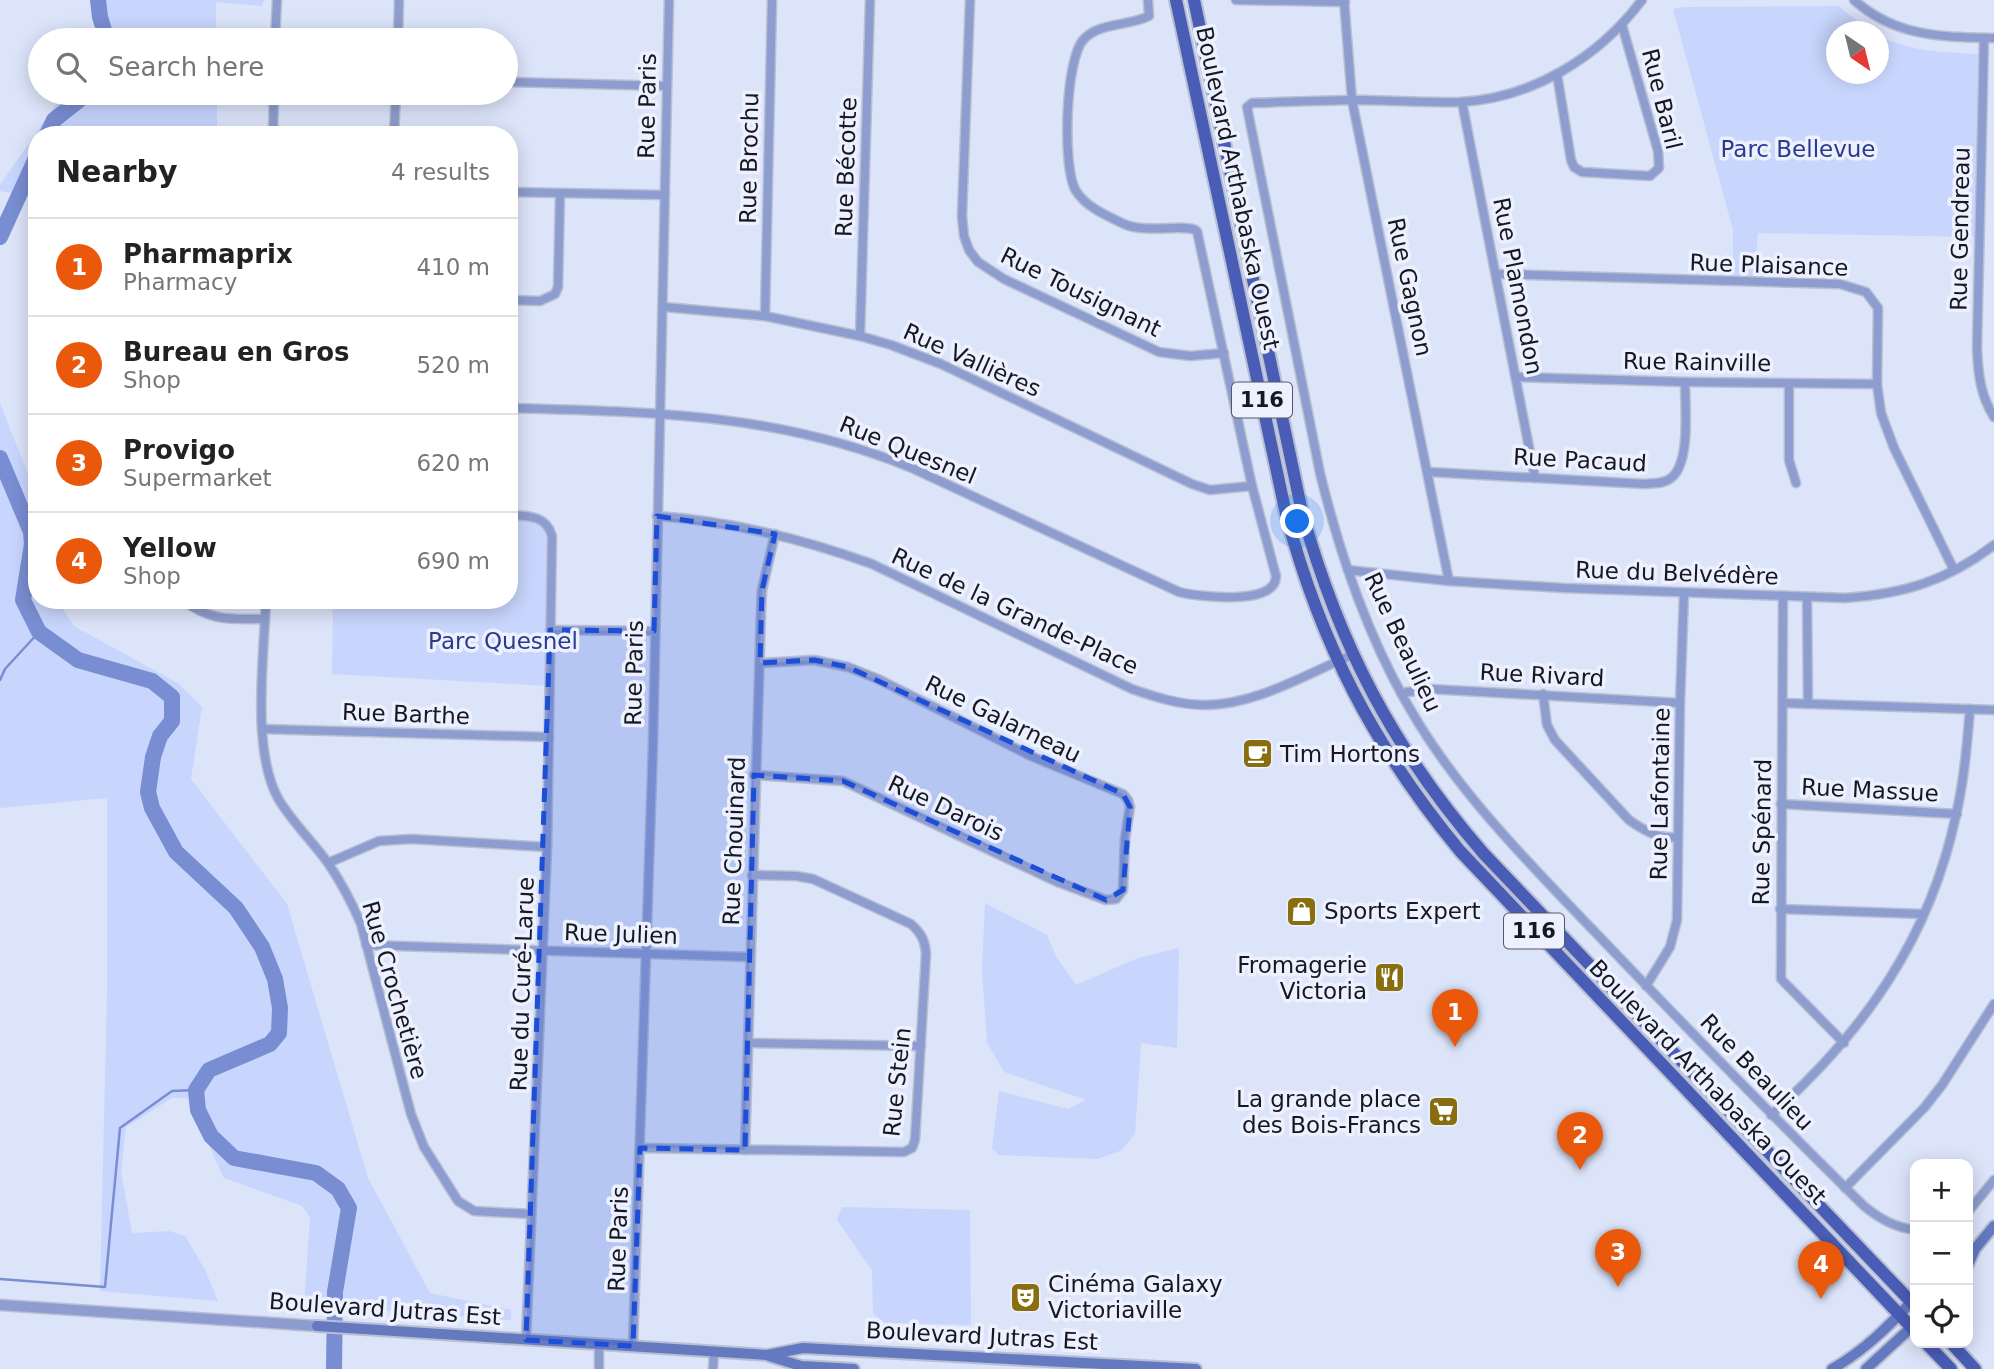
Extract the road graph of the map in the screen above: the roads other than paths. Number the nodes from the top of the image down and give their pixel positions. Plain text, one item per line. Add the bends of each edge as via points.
1 (277, 0) edge
2 (399, 0) edge
3 (669, 0) edge
4 (772, 0) edge
5 (870, 0) edge
6 (970, 0) edge
7 (1148, 0) edge
8 (1176, 0) edge
9 (1194, 0) edge
10 (1236, 0) edge
11 (1642, 0) edge
12 (1854, 0) edge
13 (1344, 1) edge
14 (1622, 25) junction
15 (276, 28) edge
16 (398, 28) edge
17 (1984, 38) junction
18 (1994, 38) edge
19 (1557, 74) junction
20 (518, 82) edge
21 (666, 86) junction
22 (1352, 100) junction
23 (1462, 102) junction
24 (274, 105) edge
25 (395, 105) edge
26 (273, 126) edge
27 (394, 126) edge
28 (518, 193) edge
29 (560, 195) junction
30 (665, 195) junction
31 (1496, 274) junction
32 (518, 301) edge
33 (664, 307) junction
34 (765, 316) junction
35 (860, 335) junction
36 (1224, 353) junction
37 (1516, 377) junction
38 (1685, 382) junction
39 (1789, 384) junction
40 (1877, 384) junction
41 (518, 408) edge
42 (661, 413) junction
43 (1994, 417) edge
44 (1429, 472) junction
45 (1535, 478) junction
46 (1796, 483) dead end
47 (1252, 486) junction
48 (518, 515) edge
49 (657, 516) junction
50 (775, 534) junction
51 (1994, 545) edge
52 (1348, 570) junction
53 (1954, 570) junction
54 (1449, 581) junction
55 (1684, 594) junction
56 (1783, 596) junction
57 (1807, 597) junction
58 (197, 609) edge
59 (266, 609) edge
60 (265, 619) junction
61 (550, 630) junction
62 (654, 631) junction
63 (1352, 655) junction
64 (1337, 661) junction
65 (760, 663) junction
66 (1401, 693) junction
67 (1543, 694) junction
68 (1680, 703) junction
69 (1783, 703) junction
70 (1808, 704) junction
71 (1970, 709) junction
72 (1994, 710) edge
73 (262, 729) junction
74 (549, 737) junction
75 (754, 775) junction
76 (1781, 804) junction
77 (1956, 814) junction
78 (1678, 837) junction
79 (547, 847) junction
80 (328, 863) junction
81 (752, 875) junction
82 (1116, 899) joint
83 (1780, 909) junction
84 (1923, 914) junction
85 (366, 945) junction
86 (542, 951) junction
87 (645, 954) junction
88 (750, 957) junction
89 (1646, 986) junction
90 (1994, 1004) edge
91 (748, 1043) junction
92 (1844, 1043) junction
93 (921, 1046) junction
94 (1771, 1115) junction
95 (640, 1148) junction
96 (745, 1150) junction
97 (1994, 1180) edge
98 (1845, 1188) junction
99 (1973, 1206) edge
100 (531, 1214) junction
101 (1994, 1226) edge
102 (1910, 1229) edge
103 (1973, 1248) edge
104 (1910, 1298) edge
105 (0, 1305) edge
106 (1910, 1305) edge
107 (1899, 1315) junction
108 (1910, 1324) edge
109 (317, 1326) joint
110 (1910, 1330) edge
111 (526, 1340) junction
112 (599, 1344) junction
113 (633, 1346) junction
114 (1931, 1348) edge
115 (1956, 1348) edge
116 (714, 1352) junction
117 (767, 1355) junction
118 (599, 1369) edge
119 (713, 1369) edge
120 (854, 1369) edge
121 (1196, 1369) edge
122 (1832, 1369) edge
123 (1866, 1369) edge
124 (1951, 1369) edge
125 (1975, 1369) edge

1 - 15 street
2 - 16 street
3 - 21 street, Rue Paris
4 - 34 street, Rue Brochu
5 - 35 street, Rue Bécotte
6 - 36 street, Rue Tousignant via 962,216 969,250 1004,279 1159,352 1190,356
7 - 36 street via 1149,16 1093,33 1078,48 1070,74 1070,174 1084,201 1125,225 1147,230 1193,228 1197,232
8 - 64 main road, Boulevard Arthabaska Ouest / 116 via 1286,514
9 - 63 main road, Boulevard Arthabaska Ouest / 116 via 1302,512 1327,595
10 - 13 street
11 - 14 street
12 - 17 street via 1878,18 1910,32
13 - 22 street, Rue Gagnon
14 - 19 street
14 - 19 street, Rue Baril via 1658,151 1658,168 1650,176 1582,172 1574,167
17 - 18 street
17 - 43 street, Rue Gendreau via 1977,347 1982,393
19 - 23 street via 1519,90
20 - 21 street
21 - 30 street, Rue Paris
22 - 23 street
22 - 44 street, Rue Gagnon
22 - 52 street, Rue Beaulieu via 1252,103 1247,107 1320,473
23 - 31 street, Rue Plamondon
24 - 26 street
25 - 27 street
28 - 29 street
29 - 30 street
29 - 32 street via 558,287 540,302
30 - 33 street, Rue Paris
31 - 37 street, Rue Plamondon
31 - 40 street, Rue Plaisance via 1858,287 1878,308
33 - 34 street, Rue Vallières
33 - 42 street, Rue Paris
34 - 35 street, Rue Vallières
35 - 47 street, Rue Vallières via 941,364 1192,484 1210,490
36 - 47 street
37 - 38 street, Rue Rainville
37 - 45 street, Rue Plamondon
38 - 39 street, Rue Rainville
38 - 45 street, Rue Pacaud via 1684,455 1672,478 1645,484
39 - 40 street, Rue Rainville
39 - 46 street via 1789,460
40 - 53 street, Rue Plaisance via 1888,435
41 - 42 street, Rue Quesnel
42 - 47 street, Rue Quesnel via 784,428 882,456 1194,596 1255,595 1276,583
42 - 49 street, Rue Paris
44 - 45 street, Rue Pacaud
44 - 54 street, Rue Gagnon
48 - 61 street, Rue du Curé-Larue via 540,519 550,528
49 - 50 street, Rue de la Grande-Place
49 - 62 street, Rue Paris
50 - 64 street, Rue de la Grande-Place via 872,564 1109,679 1166,699 1220,704 1267,691
50 - 65 street, Rue Chouinard via 762,590
51 - 53 street, Rue du Belvédère
52 - 54 street, Rue du Belvédère
52 - 66 street, Rue Beaulieu
53 - 57 street, Rue du Belvédère via 1909,590 1882,596
54 - 55 street, Rue du Belvédère
55 - 56 street, Rue du Belvédère
55 - 68 street, Rue Lafontaine
56 - 57 street, Rue du Belvédère
56 - 69 street, Rue Spénard
57 - 70 street
58 - 60 street via 218,618
59 - 60 street, Rue Crochetière
60 - 73 street, Rue Crochetière
61 - 62 street
61 - 74 street, Rue du Curé-Larue
62 - 87 street, Rue Paris
63 - 64 street, Rue de la Grande-Place
63 - 104 main road, Boulevard Arthabaska Ouest / 116 via 1400,743 1466,834
64 - 107 main road, Boulevard Arthabaska Ouest / 116 via 1397,769 1460,851
65 - 75 street, Rue Chouinard
65 - 82 street, Rue Galarneau via 814,660 848,667 1031,756 1124,794 1130,807 1123,890
66 - 67 street, Rue Rivard via 1430,689
66 - 89 street, Rue Beaulieu via 1466,789
67 - 68 street, Rue Rivard
67 - 78 street via 1547,725 1555,740 1629,820 1659,836
68 - 78 street, Rue Lafontaine
69 - 70 street
69 - 76 street, Rue Spénard
70 - 71 street
71 - 72 street
71 - 77 street
73 - 74 street, Rue Barthe
73 - 80 street, Rue Crochetière via 266,764 279,800
74 - 79 street, Rue du Curé-Larue
75 - 81 street, Rue Chouinard
75 - 82 street, Rue Darois via 842,781 1055,881 1106,900
76 - 77 street, Rue Massue
76 - 83 street, Rue Spénard
77 - 84 street
78 - 89 street, Rue Lafontaine via 1675,933
79 - 80 street via 379,841
79 - 86 street, Rue du Curé-Larue
80 - 85 street, Rue Crochetière via 353,906
81 - 88 street, Rue Chouinard
81 - 93 street, Rue Stein via 813,879 911,924 921,933 926,954
83 - 84 street
83 - 92 street, Rue Spénard via 1781,979
84 - 92 street via 1884,989
85 - 86 street, Rue Julien
85 - 100 street, Rue Crochetière via 424,1147 466,1207
86 - 87 street, Rue Julien
86 - 100 street, Rue du Curé-Larue
87 - 88 street, Rue Julien
87 - 95 street, Rue Paris
88 - 91 street, Rue Chouinard
89 - 94 street, Rue Beaulieu
90 - 98 street via 1924,1108
91 - 93 street
91 - 96 street, Rue Chouinard
92 - 94 street
93 - 96 street, Rue Stein via 912,1148 904,1152
94 - 98 street, Rue Beaulieu
95 - 96 street, Rue Stein
95 - 113 street, Rue Paris
97 - 99 street
98 - 102 street, Rue Beaulieu via 1880,1219
100 - 111 street, Rue du Curé-Larue
101 - 103 main road
105 - 109 street, Boulevard Jutras Est
106 - 107 main road
107 - 108 main road, Boulevard Arthabaska Ouest / 116
107 - 122 main road
109 - 111 main road, Boulevard Jutras Est
110 - 123 main road
111 - 112 main road, Boulevard Jutras Est
112 - 113 main road, Boulevard Jutras Est
112 - 118 street
113 - 116 main road, Boulevard Jutras Est
114 - 124 main road
115 - 125 main road
116 - 117 main road, Boulevard Jutras Est
116 - 119 street
117 - 120 main road, Boulevard Jutras Est via 801,1366
117 - 121 main road, Boulevard Jutras Est via 803,1348

